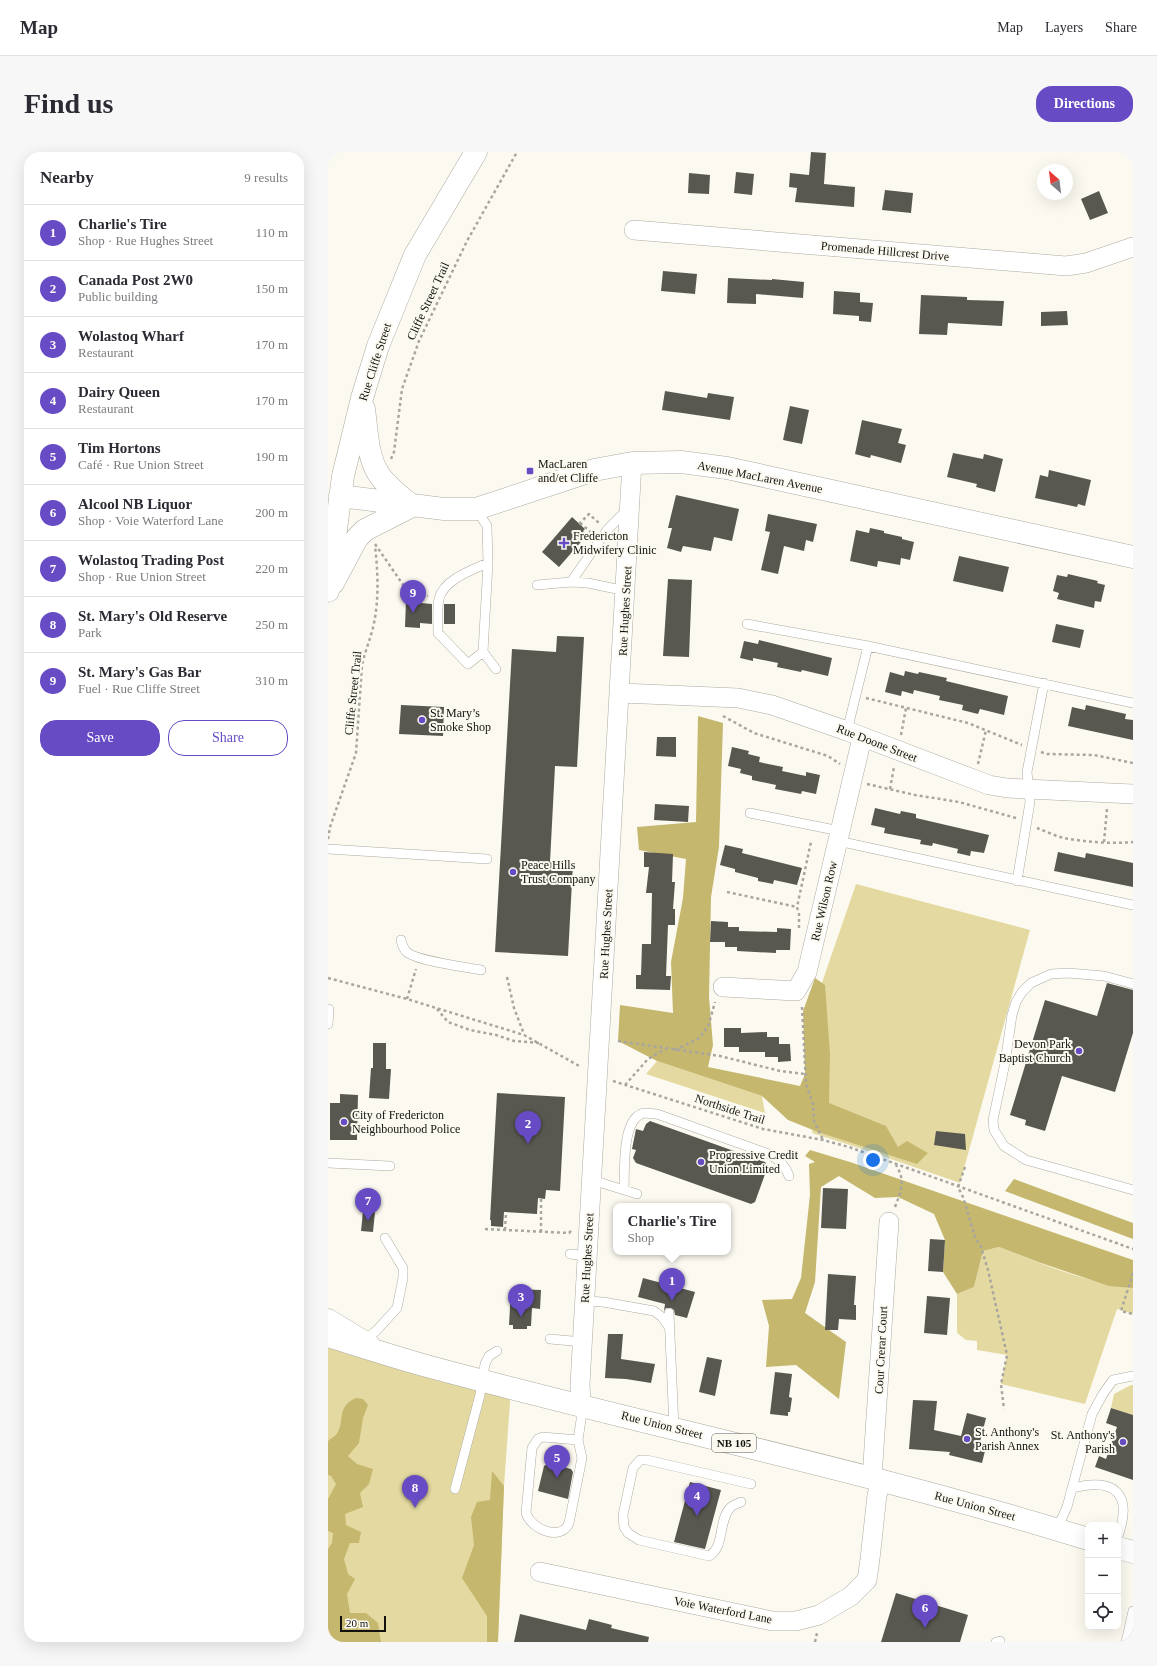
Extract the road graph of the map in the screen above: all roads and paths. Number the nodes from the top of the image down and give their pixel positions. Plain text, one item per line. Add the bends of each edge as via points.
1 (476, 152) edge
2 (517, 152) edge
3 (634, 230) dead end
4 (1133, 248) edge
5 (362, 398) junction
6 (390, 462) dead end
7 (632, 463) junction
8 (340, 496) junction
9 (412, 506) junction
10 (631, 507) junction
11 (476, 509) junction
12 (586, 527) dead end
13 (607, 530) junction
14 (1133, 556) edge
15 (488, 563) junction
16 (571, 582) junction
17 (537, 585) dead end
18 (626, 590) junction
19 (328, 592) edge
20 (439, 598) junction
21 (747, 624) dead end
22 (868, 646) junction
23 (483, 652) junction
24 (496, 669) dead end
25 (1044, 683) junction
26 (621, 693) junction
27 (856, 696) junction
28 (1133, 703) edge
29 (906, 708) junction
30 (720, 715) dead end
31 (986, 730) junction
32 (855, 734) junction
33 (899, 743) junction
34 (1032, 749) junction
35 (1133, 762) edge
36 (978, 765) dead end
37 (853, 776) junction
38 (890, 789) junction
39 (1028, 789) junction
40 (1108, 793) junction
41 (1133, 794) edge
42 (750, 813) dead end
43 (1027, 823) junction
44 (839, 836) junction
45 (328, 841) edge
46 (1104, 842) junction
47 (1133, 842) edge
48 (328, 849) edge
49 (487, 859) dead end
50 (1018, 881) junction
51 (728, 892) dead end
52 (1133, 905) edge
53 (797, 906) dead end
54 (401, 940) dead end
55 (416, 969) dead end
56 (480, 970) dead end
57 (507, 977) dead end
58 (328, 978) edge
59 (1133, 984) edge
60 (723, 987) joint
61 (407, 1000) junction
62 (437, 1008) junction
63 (329, 1010) edge
64 (328, 1024) edge
65 (524, 1035) junction
66 (618, 1041) dead end
67 (541, 1043) junction
68 (666, 1049) junction
69 (675, 1050) junction
70 (582, 1068) dead end
71 (805, 1074) dead end
72 (611, 1080) dead end
73 (625, 1085) junction
74 (328, 1163) edge
75 (896, 1164) junction
76 (390, 1166) dead end
77 (965, 1167) dead end
78 (789, 1176) dead end
79 (592, 1180) junction
80 (958, 1187) junction
81 (624, 1190) junction
82 (1133, 1190) edge
83 (637, 1194) dead end
84 (541, 1199) dead end
85 (590, 1210) junction
86 (506, 1212) dead end
87 (889, 1222) joint
88 (486, 1229) dead end
89 (505, 1230) junction
90 (541, 1232) junction
91 (385, 1238) dead end
92 (1133, 1249) edge
93 (1133, 1273) edge
94 (585, 1301) junction
95 (669, 1313) dead end
96 (1133, 1314) edge
97 (328, 1320) edge
98 (669, 1327) junction
99 (328, 1336) edge
100 (550, 1339) dead end
101 (583, 1342) junction
102 (371, 1346) junction
103 (497, 1351) dead end
104 (1133, 1376) edge
105 (482, 1380) junction
106 (581, 1405) junction
107 (1004, 1409) dead end
108 (674, 1428) junction
109 (578, 1440) junction
110 (877, 1479) junction
111 (751, 1484) dead end
112 (1073, 1488) junction
113 (455, 1489) dead end
114 (741, 1502) dead end
115 (1057, 1529) junction
116 (1121, 1530) edge
117 (1085, 1538) edge
118 (1121, 1549) edge
119 (1133, 1552) edge
120 (540, 1572) dead end
121 (1133, 1611) edge
122 (328, 1639) edge
123 (335, 1642) edge
124 (1126, 1642) edge

1 - 5 main road, Rue Cliffe Street via 415,255 378,346
2 - 6 path, Cliffe Street Trail via 467,241 419,341 402,389 394,452
3 - 4 street, Promenade Hillcrest Drive via 1066,266 1086,263
5 - 8 main road, Rue Cliffe Street
5 - 9 main road via 371,457 378,473
7 - 10 street, Rue Hughes Street
7 - 11 main road, Avenue MacLaren Avenue via 594,470
7 - 14 main road, Avenue MacLaren Avenue via 681,462 727,468
8 - 9 main road, Avenue MacLaren Avenue
8 - 19 main road, Rue Cliffe Street
9 - 11 main road, Avenue MacLaren Avenue
9 - 19 main road via 365,530 357,538
10 - 13 lane
10 - 18 street, Rue Hughes Street
11 - 15 lane via 487,526
12 - 13 path via 580,524 589,514
13 - 16 lane
15 - 20 lane via 455,579
15 - 23 lane
16 - 17 lane
16 - 18 lane
18 - 26 street, Rue Hughes Street
20 - 23 lane via 438,633 468,664
20 - 45 path, Cliffe Street Trail via 408,592 375,544 376,608 374,625 362,665 356,753 330,827
21 - 22 lane
22 - 25 lane
22 - 27 lane
23 - 24 lane
25 - 28 lane
25 - 34 lane
26 - 32 street, Rue Doone Street via 738,698 772,705
26 - 79 street, Rue Hughes Street
27 - 29 path
27 - 32 lane
29 - 31 path
29 - 33 path
30 - 37 path via 754,733 828,756
31 - 34 path
31 - 36 path
32 - 33 street, Rue Doone Street
32 - 37 street, Rue Wilson Row
33 - 38 path
33 - 39 street, Rue Doone Street via 989,785
34 - 35 path via 1047,754 1094,755
34 - 39 lane via 1027,772
37 - 38 path via 860,782
37 - 44 street, Rue Wilson Row
38 - 43 path via 959,802 1019,818
39 - 40 street, Rue Doone Street
39 - 43 lane via 1030,802
40 - 41 street, Rue Doone Street
40 - 46 path
42 - 44 lane
43 - 46 path via 1062,838
43 - 50 lane
44 - 50 lane
44 - 60 street, Rue Wilson Row via 807,972 796,991
46 - 47 path
48 - 49 lane
50 - 52 lane
51 - 53 path
54 - 56 lane via 410,955
55 - 61 path
57 - 65 path via 514,1008
58 - 61 path
59 - 82 lane via 1104,976 1068,973 1052,974 1031,983 1016,1002 1012,1015 993,1120 994,1130 1004,1146 1026,1160
60 - 69 path via 713,1005 708,1027 698,1039
61 - 62 path
62 - 65 path
62 - 67 path via 448,1022 470,1030 514,1041
63 - 64 lane
65 - 67 path
66 - 68 path
67 - 70 path
68 - 69 path
68 - 73 path via 648,1060
69 - 71 path via 720,1056 780,1071
72 - 73 path, Northside Trail
73 - 75 path, Northside Trail via 764,1129 823,1140
74 - 76 lane
75 - 80 path, Northside Trail
75 - 87 path via 903,1180
77 - 80 path
78 - 81 lane via 779,1160 769,1154 657,1114 644,1113 633,1121 627,1135
79 - 81 lane
79 - 85 street, Rue Hughes Street
80 - 92 path, Northside Trail
80 - 107 path via 988,1270 1007,1355 1002,1384
81 - 83 lane
84 - 90 path
85 - 90 path via 569,1234
85 - 94 street, Rue Hughes Street via 579,1255
86 - 89 path
87 - 110 street, Cour Crerar Court
88 - 89 path
89 - 90 path
91 - 102 lane via 403,1268 403,1278 397,1308 377,1330
93 - 96 path via 1121,1311
94 - 98 lane via 654,1311
94 - 101 street, Rue Hughes Street
95 - 98 lane
97 - 102 main road
98 - 108 lane
99 - 102 main road, Rue Union Street / NB 105
100 - 101 lane
101 - 106 street, Rue Hughes Street
102 - 105 main road, Rue Union Street / NB 105 via 421,1364
103 - 105 lane via 489,1356
104 - 112 lane via 1113,1380 1102,1394 1092,1414
105 - 106 main road, Rue Union Street / NB 105
105 - 113 lane
106 - 108 main road, Rue Union Street / NB 105
106 - 109 lane
108 - 110 main road, Rue Union Street / NB 105
109 - 109 lane via 548,1436 538,1439 534,1444 526,1513 534,1526 558,1533 570,1524 582,1458
110 - 115 main road, Rue Union Street / NB 105
110 - 120 street, Voie Waterford Lane via 866,1580 851,1596 818,1615 796,1621 772,1621
111 - 114 lane via 640,1460 633,1468 623,1521 628,1533 633,1537 709,1556 715,1551 726,1514 730,1508
112 - 115 lane
112 - 116 lane via 1095,1484 1119,1490 1126,1508
115 - 117 main road, Rue Union Street / NB 105
118 - 119 main road
121 - 124 lane
122 - 123 path

